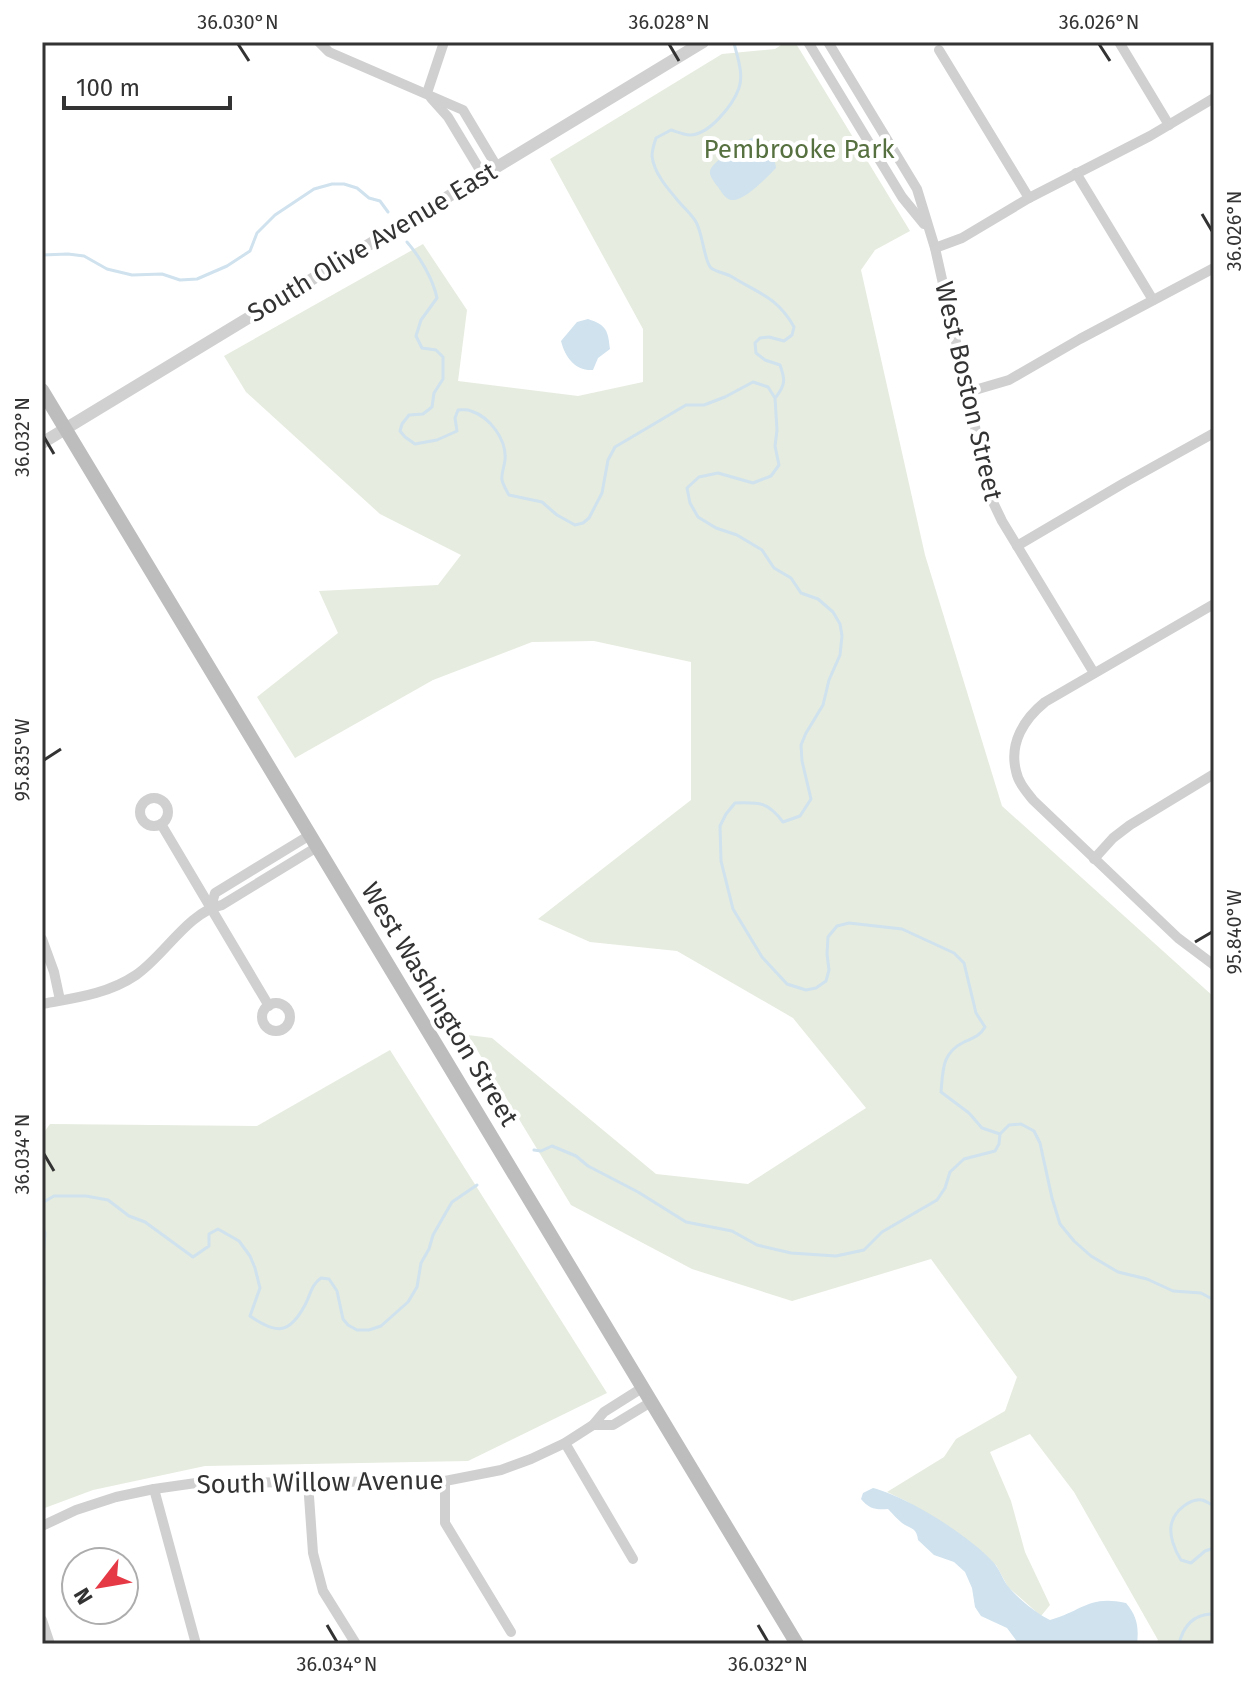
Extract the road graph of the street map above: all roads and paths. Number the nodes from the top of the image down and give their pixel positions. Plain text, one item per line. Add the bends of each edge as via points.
1 (319, 42) edge
2 (444, 42) edge
3 (703, 42) edge
4 (808, 42) edge
5 (828, 42) edge
6 (1119, 42) edge
7 (939, 50) dead end
8 (427, 93) junction
9 (1214, 98) edge
10 (1169, 125) junction
11 (497, 167) junction
12 (1076, 173) junction
13 (483, 175) junction
14 (1029, 198) junction
15 (928, 229) junction
16 (935, 248) junction
17 (1214, 268) edge
18 (1153, 300) junction
19 (42, 390) edge
20 (968, 392) junction
21 (66, 429) junction
22 (1214, 433) edge
23 (42, 443) edge
24 (1017, 546) junction
25 (1214, 604) edge
26 (1094, 673) junction
27 (1214, 774) edge
28 (161, 824) dead end
29 (314, 841) junction
30 (1094, 859) junction
31 (211, 907) junction
32 (42, 939) edge
33 (1214, 965) edge
34 (60, 1000) junction
35 (42, 1004) edge
36 (269, 1006) dead end
37 (642, 1388) junction
38 (651, 1402) junction
39 (593, 1425) junction
40 (565, 1443) junction
41 (445, 1481) junction
42 (308, 1482) junction
43 (154, 1489) junction
44 (42, 1526) edge
45 (633, 1559) dead end
46 (42, 1620) edge
47 (511, 1632) dead end
48 (50, 1644) edge
49 (196, 1644) edge
50 (356, 1644) edge
51 (797, 1644) edge

1 - 8 street via 329,52
2 - 8 street
3 - 11 street, South Olive Avenue East
4 - 15 street, West Boston Street via 902,197
5 - 15 street, West Boston Street via 917,189
6 - 10 street
7 - 14 street
8 - 11 street via 463,110
8 - 13 street
9 - 10 street
10 - 12 street
11 - 13 street, South Olive Avenue East
12 - 14 street
12 - 18 street
13 - 21 street, South Olive Avenue East
14 - 16 street
15 - 16 street, West Boston Street
16 - 20 street, West Boston Street
17 - 18 street
18 - 20 street via 1009,380
19 - 21 main road, West Washington Street
20 - 24 street, West Boston Street via 988,488
21 - 23 street, South Olive Avenue East
21 - 29 main road, West Washington Street
22 - 24 street
24 - 26 street, West Boston Street
25 - 26 street
26 - 30 street via 1038,708 1023,725 1014,757 1016,773 1033,800
27 - 30 street via 1130,825
28 - 31 street
29 - 31 street via 222,905
29 - 37 main road, West Washington Street
30 - 33 street
31 - 34 street via 134,976 99,993
31 - 36 street
32 - 34 street
34 - 35 street
37 - 38 main road, West Washington Street
37 - 39 street, South Willow Avenue
38 - 39 street, South Willow Avenue via 613,1425
38 - 51 main road, West Washington Street
39 - 40 street, South Willow Avenue
40 - 41 street, South Willow Avenue via 501,1470
40 - 45 street
41 - 42 street, South Willow Avenue
41 - 47 street via 445,1523
42 - 43 street, South Willow Avenue via 196,1483
42 - 50 street via 313,1553 323,1591
43 - 44 street, South Willow Avenue via 76,1510
43 - 49 street
46 - 48 street

